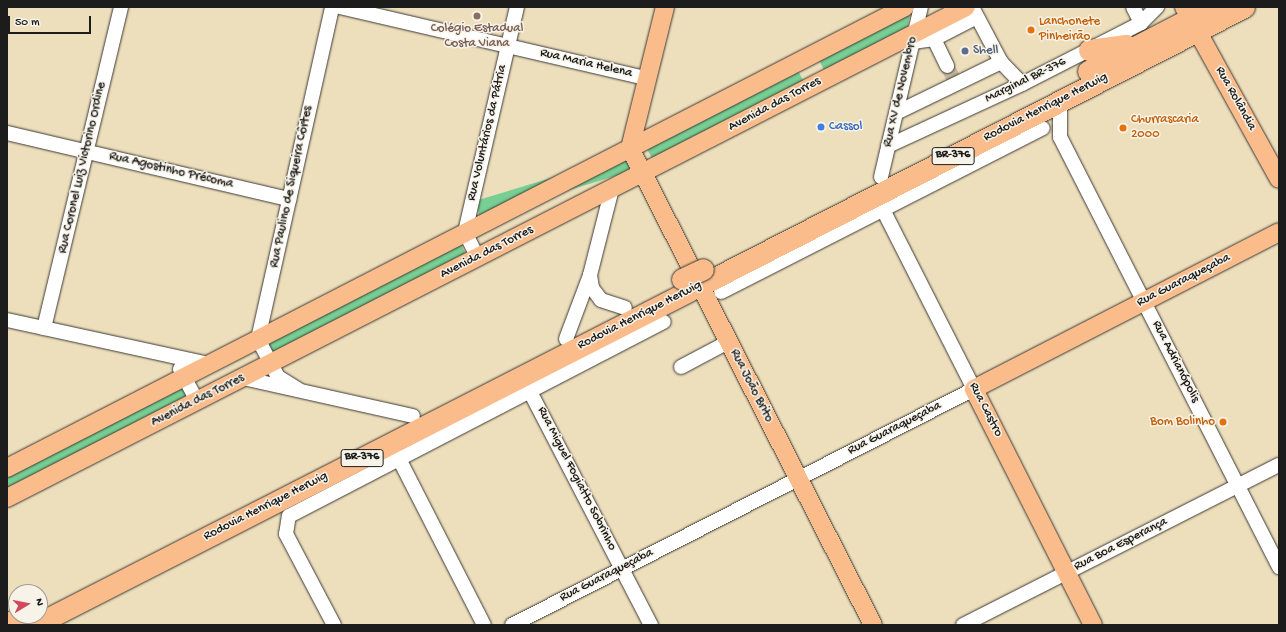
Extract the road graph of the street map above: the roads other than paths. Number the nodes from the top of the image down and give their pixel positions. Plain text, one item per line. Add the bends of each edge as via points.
1 (121, 7) edge
2 (332, 7) edge
3 (340, 7) edge
4 (517, 7) edge
5 (665, 7) edge
6 (905, 7) edge
7 (921, 7) edge
8 (1133, 7) edge
9 (1157, 7) edge
10 (1212, 7) edge
11 (1244, 7) edge
12 (972, 10) edge
13 (1194, 25) edge
14 (1142, 33) junction
15 (914, 37) junction
16 (934, 39) junction
17 (508, 46) junction
18 (1089, 50) joint
19 (802, 60) junction
20 (1001, 62) junction
21 (947, 66) tunnel mouth
22 (646, 78) junction
23 (814, 84) junction
24 (1022, 84) junction
25 (640, 97) junction
26 (1060, 101) junction
27 (896, 113) junction
28 (1034, 123) junction
29 (670, 127) junction
30 (7, 133) edge
31 (1060, 137) junction
32 (888, 146) junction
33 (630, 148) junction
34 (86, 151) junction
35 (643, 173) junction
36 (1279, 179) edge
37 (612, 189) junction
38 (880, 194) junction
39 (289, 199) junction
40 (465, 232) junction
41 (1279, 232) edge
42 (478, 258) junction
43 (590, 275) junction
44 (686, 285) junction
45 (1144, 302) junction
46 (625, 308) junction
47 (265, 310) junction
48 (7, 320) edge
49 (664, 322) dead end
50 (287, 324) junction
51 (44, 328) junction
52 (258, 339) junction
53 (566, 339) junction
54 (728, 342) junction
55 (164, 356) junction
56 (209, 364) junction
57 (271, 364) junction
58 (681, 367) dead end
59 (186, 376) junction
60 (243, 378) junction
61 (526, 384) junction
62 (974, 389) junction
63 (299, 390) junction
64 (198, 401) junction
65 (413, 416) junction
66 (395, 451) junction
67 (1279, 464) edge
68 (7, 468) edge
69 (798, 478) junction
70 (1238, 486) junction
71 (7, 498) edge
72 (1279, 566) edge
73 (622, 569) junction
74 (1067, 572) junction
75 (48, 603) edge
76 (35, 625) edge
77 (334, 625) edge
78 (484, 625) edge
79 (512, 625) edge
80 (651, 625) edge
81 (873, 625) edge
82 (963, 625) edge
83 (1093, 625) edge

1 - 34 street, Rua Coronel Luiz Victorino Ordine
2 - 39 street, Rua Paulino de Siqueira Côrtes
3 - 17 street, Rua Maria Helena
4 - 17 street, Rua Voluntários da Pátria
5 - 22 main road
6 - 19 main road, Avenida das Torres
7 - 15 street, Rua XV de Novembro
8 - 14 street
9 - 14 street
10 - 13 highway, Rodovia Henrique Herwig / BR-376
11 - 13 highway, Rodovia Henrique Herwig / BR-376
12 - 15 main road, Avenida das Torres
12 - 16 street
12 - 20 street
13 - 14 highway, Rodovia Henrique Herwig / BR-376
13 - 26 highway, Rodovia Henrique Herwig / BR-376 via 1179,40
13 - 36 main road, Rua Rolândia
14 - 18 highway
14 - 38 highway, Rodovia Henrique Herwig / BR-376
15 - 16 street
15 - 23 main road, Avenida das Torres
15 - 27 street, Rua XV de Novembro
16 - 21 street
17 - 22 street, Rua Maria Helena
17 - 40 street, Rua Voluntários da Pátria
18 - 24 street, Marginal BR-376
19 - 23 main road via 815,68
19 - 29 main road, Avenida das Torres
20 - 24 street
20 - 27 street
22 - 25 main road
23 - 35 main road, Avenida das Torres
24 - 32 street, Marginal BR-376
25 - 29 main road via 641,110 649,122
25 - 33 main road
26 - 28 highway, Rodovia Henrique Herwig / BR-376
26 - 31 street, Rua Adrianópolis
27 - 32 street, Rua XV de Novembro
28 - 31 street
28 - 38 highway, Rodovia Henrique Herwig / BR-376
29 - 33 main road, Avenida das Torres
30 - 34 street, Rua Agostinho Précoma
31 - 45 street, Rua Adrianópolis
32 - 38 street, Rua XV de Novembro
33 - 35 main road, Rua João Brito
33 - 40 main road, Avenida das Torres
34 - 39 street, Rua Agostinho Précoma
34 - 51 street, Rua Coronel Luiz Victorino Ordine
35 - 37 main road, Avenida das Torres
35 - 54 main road, Rua João Brito
37 - 42 main road, Avenida das Torres
37 - 43 street
38 - 44 highway, Rodovia Henrique Herwig / BR-376 via 711,281
38 - 62 street, Rua Castro
39 - 47 street, Rua Paulino de Siqueira Côrtes
40 - 42 street
40 - 50 main road, Avenida das Torres
41 - 45 main road, Rua Guaraqueçaba
42 - 57 main road, Avenida das Torres
43 - 46 street via 592,288 601,300
43 - 53 street
44 - 46 highway, Rodovia Henrique Herwig / BR-376
44 - 61 highway, Rodovia Henrique Herwig / BR-376
45 - 62 main road, Rua Guaraqueçaba
45 - 70 street, Rua Adrianópolis
46 - 53 highway, Rodovia Henrique Herwig / BR-376
47 - 50 street via 275,323
47 - 52 street, Rua Paulino de Siqueira Côrtes
48 - 51 street
49 - 61 street
50 - 52 main road, Avenida das Torres
51 - 55 street
52 - 56 main road, Avenida das Torres
52 - 57 street
53 - 65 highway, Rodovia Henrique Herwig / BR-376
54 - 58 street
54 - 69 main road, Rua João Brito
55 - 56 street
55 - 59 street
56 - 59 main road, Avenida das Torres
57 - 60 main road, Avenida das Torres
57 - 63 street via 278,377
59 - 64 street
59 - 68 main road, Avenida das Torres
60 - 63 street
60 - 64 main road, Avenida das Torres
61 - 66 highway, Rodovia Henrique Herwig / BR-376
61 - 73 street, Rua Miguel Fogiatto Sobrinho
62 - 69 street, Rua Guaraqueçaba
62 - 74 main road, Rua Castro
63 - 65 street
64 - 71 main road, Avenida das Torres
65 - 75 highway, Rodovia Henrique Herwig / BR-376
66 - 76 highway, Rodovia Henrique Herwig / BR-376
66 - 77 street via 293,513 285,523 288,537
66 - 78 street
67 - 70 street, Rua Boa Esperança
69 - 73 street, Rua Guaraqueçaba
69 - 81 main road, Rua João Brito
70 - 72 street, Rua Adrianópolis
70 - 74 street, Rua Boa Esperança
73 - 79 street, Rua Guaraqueçaba
73 - 80 street, Rua Miguel Fogiatto Sobrinho
74 - 82 street, Rua Boa Esperança
74 - 83 main road, Rua Castro

